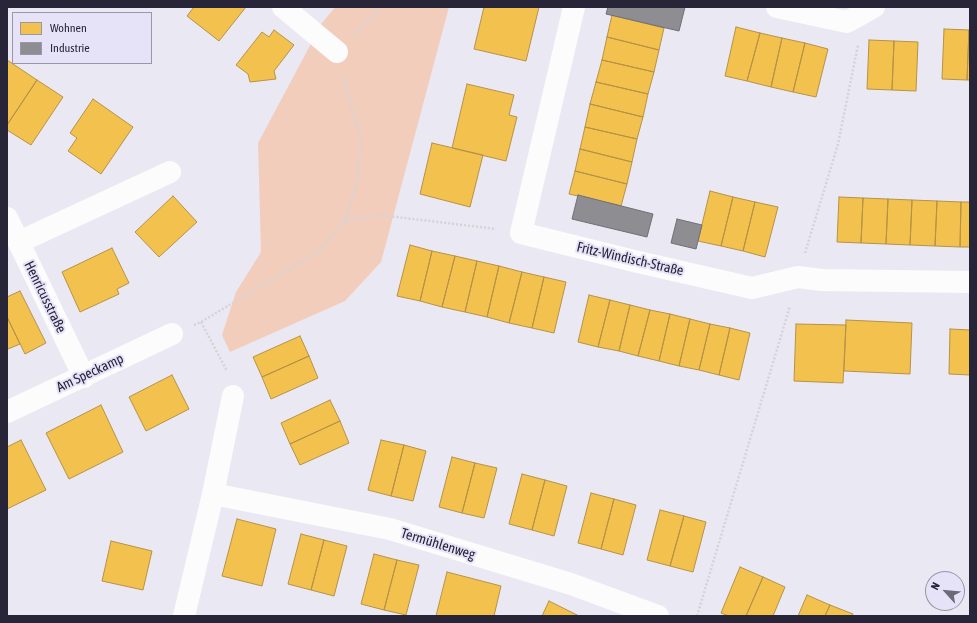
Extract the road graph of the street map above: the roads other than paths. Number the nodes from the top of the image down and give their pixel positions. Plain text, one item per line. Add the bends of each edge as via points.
1 (283, 7) edge
2 (574, 7) edge
3 (777, 7) edge
4 (869, 10) edge
5 (337, 52) road end
6 (170, 172) dead end
7 (7, 218) edge
8 (19, 242) junction
9 (970, 282) edge
10 (172, 334) road end
11 (84, 377) junction
12 (233, 396) road end
13 (7, 412) edge
14 (213, 494) junction
15 (184, 616) edge
16 (658, 616) edge

1 - 5 street
2 - 9 street, Fritz-Windisch-Straße via 521,232 752,288 798,277 822,280
3 - 4 street via 847,22
6 - 8 street
7 - 8 street, Henricusstraße
8 - 11 street, Henricusstraße
10 - 11 street, Am Speckamp
11 - 13 street, Am Speckamp
12 - 14 street
14 - 15 street
14 - 16 street, Termühlenweg via 390,529 571,584

